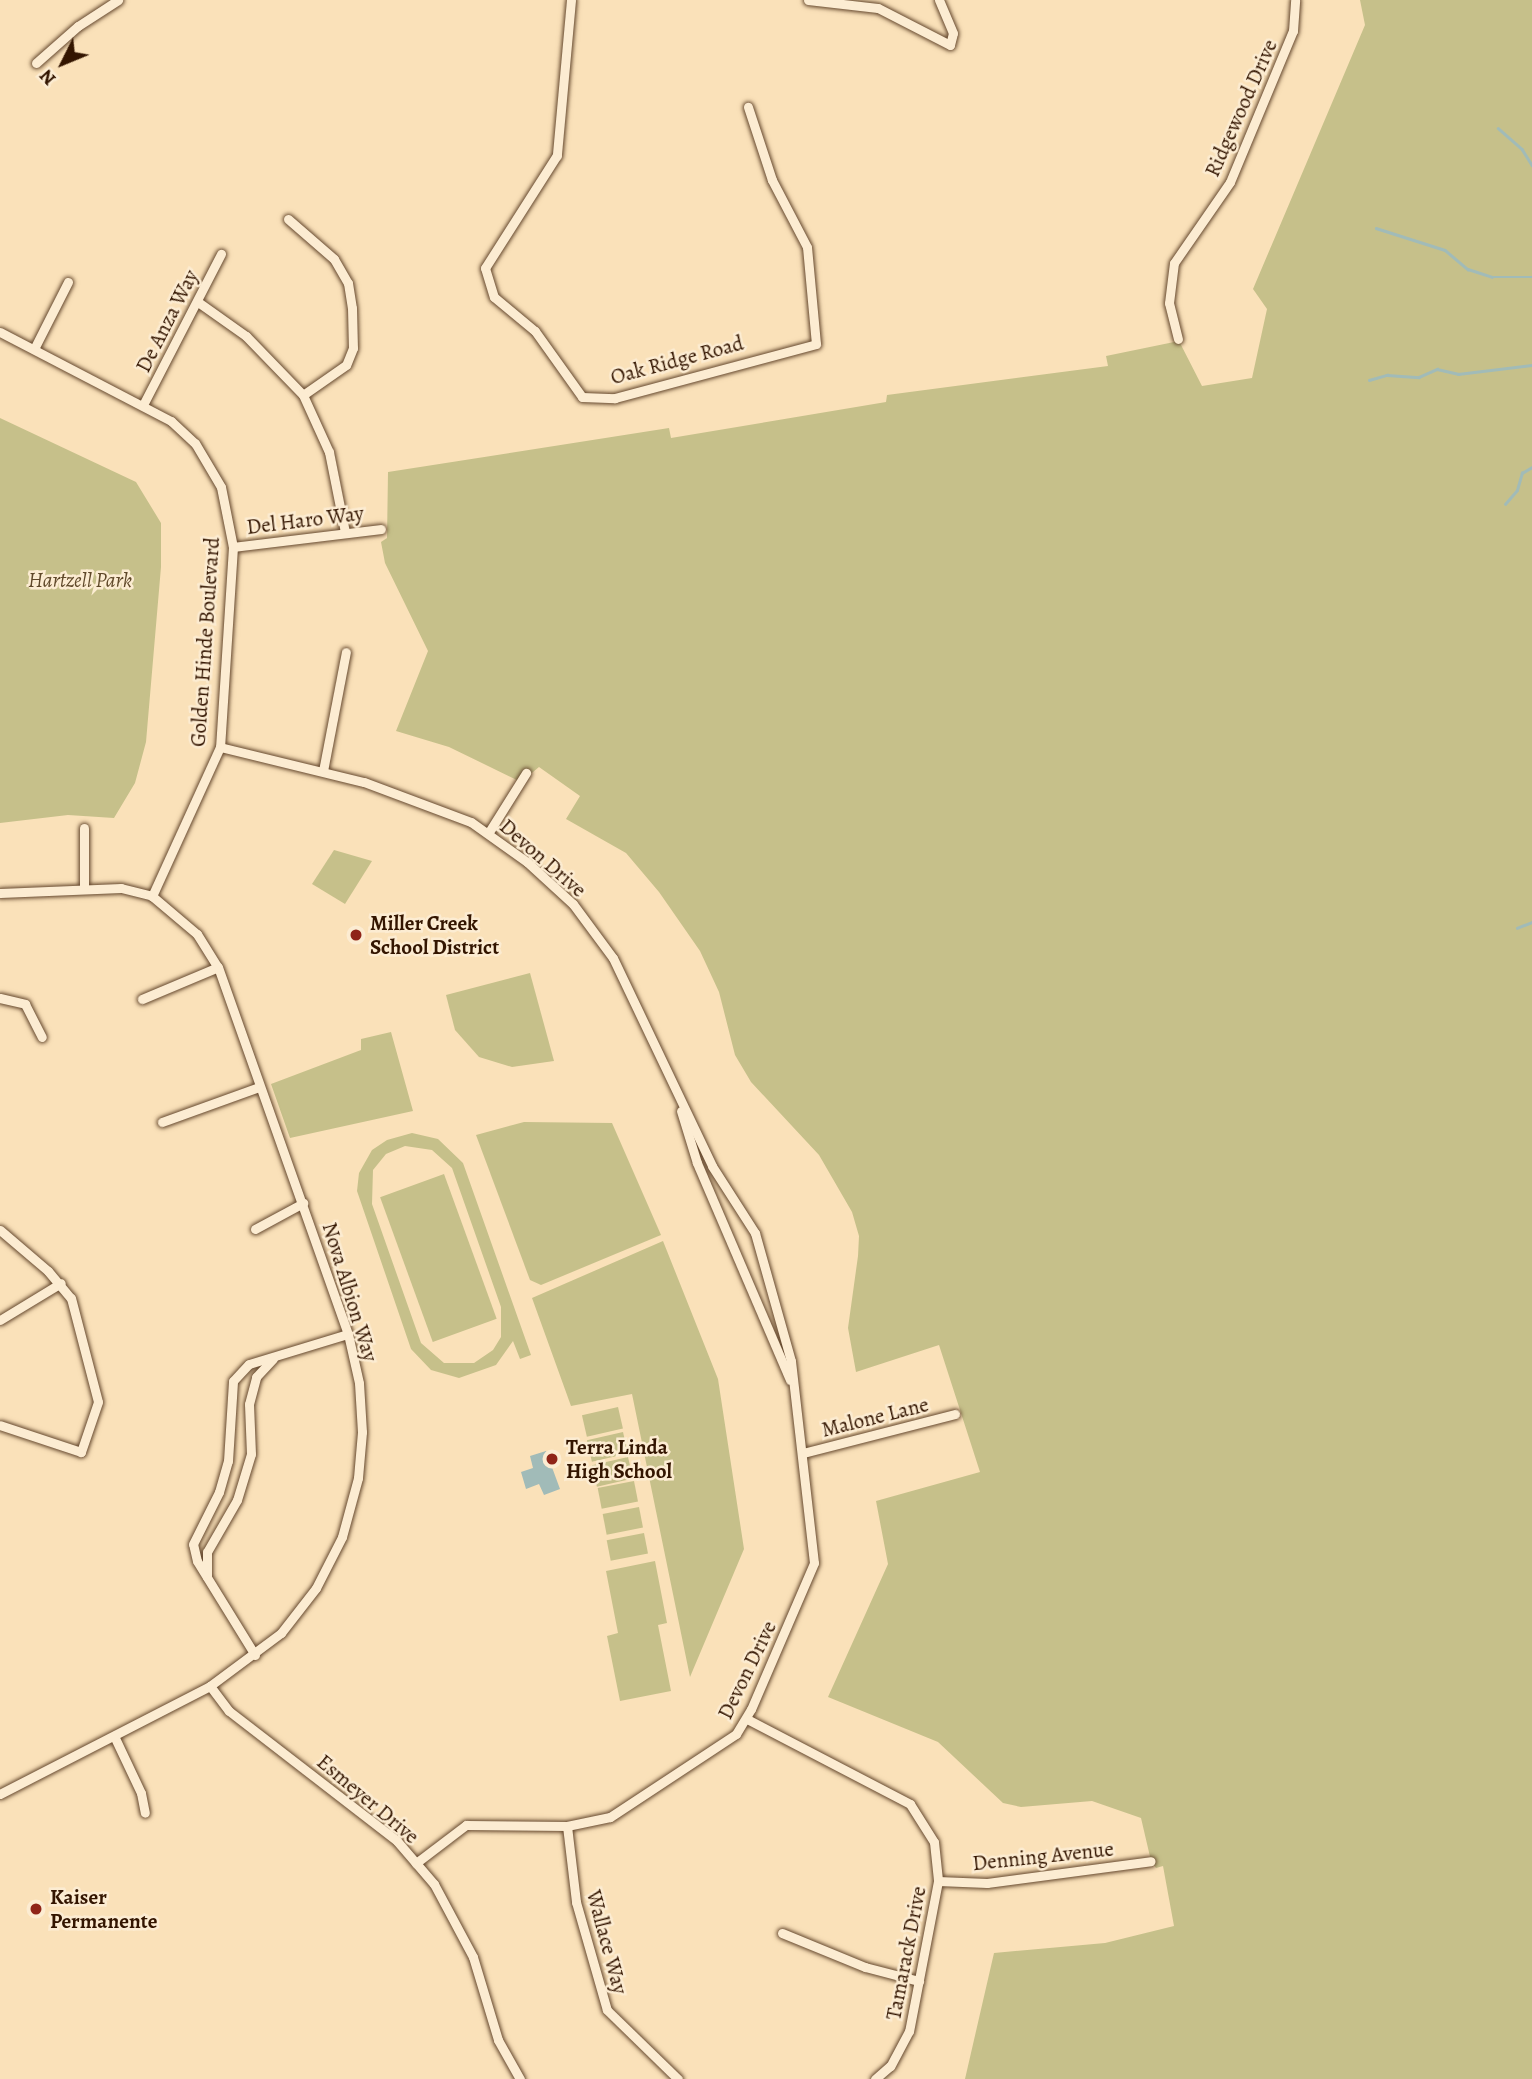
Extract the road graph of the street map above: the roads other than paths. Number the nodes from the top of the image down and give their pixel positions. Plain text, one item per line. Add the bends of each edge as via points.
1 (118, 0) edge
2 (571, 0) edge
3 (808, 0) edge
4 (939, 0) edge
5 (1296, 0) edge
6 (36, 63) dead end
7 (748, 107) dead end
8 (288, 219) dead end
9 (221, 254) dead end
10 (68, 282) dead end
11 (198, 302) junction
12 (0, 332) edge
13 (1178, 339) dead end
14 (35, 347) junction
15 (303, 395) junction
16 (144, 403) junction
17 (381, 529) dead end
18 (345, 532) junction
19 (233, 547) junction
20 (345, 652) dead end
21 (220, 747) junction
22 (323, 771) junction
23 (526, 774) dead end
24 (84, 828) dead end
25 (489, 832) junction
26 (84, 887) junction
27 (0, 893) edge
28 (152, 896) junction
29 (218, 967) junction
30 (0, 998) edge
31 (142, 999) dead end
32 (42, 1037) dead end
33 (673, 1083) junction
34 (259, 1087) junction
35 (162, 1122) dead end
36 (303, 1203) junction
37 (254, 1229) dead end
38 (0, 1230) edge
39 (61, 1283) junction
40 (0, 1320) edge
41 (348, 1334) junction
42 (274, 1358) junction
43 (796, 1395) junction
44 (955, 1414) dead end
45 (0, 1425) edge
46 (803, 1453) junction
47 (207, 1578) junction
48 (255, 1656) junction
49 (210, 1686) junction
50 (747, 1719) junction
51 (115, 1738) junction
52 (0, 1794) edge
53 (145, 1813) dead end
54 (567, 1826) junction
55 (1151, 1861) dead end
56 (416, 1863) junction
57 (939, 1881) junction
58 (782, 1933) dead end
59 (919, 1981) junction
60 (513, 2077) edge
61 (678, 2079) edge
62 (875, 2079) edge

1 - 6 street via 78,26
2 - 7 street, Oak Ridge Road via 557,155 485,268 494,297 535,331 582,397 615,398 816,344 807,247 772,180
3 - 4 street via 878,8 950,45 953,33
5 - 13 street, Ridgewood Drive via 1288,44 1230,182 1174,263 1169,303
8 - 15 street via 334,259 348,283 352,308 353,348 346,365
9 - 11 street, De Anza Way
10 - 14 street
11 - 15 street via 246,336
11 - 16 street, De Anza Way
12 - 14 street, Golden Hinde Boulevard
14 - 16 street, Golden Hinde Boulevard
15 - 18 street via 329,452
16 - 19 street, Golden Hinde Boulevard via 179,428 209,463 221,487
17 - 18 street, Del Haro Way
18 - 19 street, Del Haro Way
19 - 21 street, Golden Hinde Boulevard
20 - 22 street
21 - 22 street, Devon Drive
21 - 28 street, Golden Hinde Boulevard
22 - 25 street, Devon Drive via 407,795
23 - 25 street
24 - 26 street
25 - 33 street, Devon Drive via 573,904 613,958
26 - 27 street, Nova Albion Way
26 - 28 street, Nova Albion Way via 121,888
28 - 29 street, Nova Albion Way via 197,934
29 - 31 street
29 - 34 street, Nova Albion Way
30 - 32 street via 18,998 25,1004
33 - 43 street, Devon Drive via 697,1163
33 - 43 street, Devon Drive via 712,1166 755,1233
34 - 35 street
34 - 36 street, Nova Albion Way
36 - 37 street
36 - 41 street, Nova Albion Way
38 - 39 street
39 - 40 street
39 - 45 street via 71,1298 98,1402 80,1452
41 - 42 street
41 - 48 street, Nova Albion Way via 359,1383 362,1432 349,1517 316,1588 281,1633
42 - 47 street via 256,1377 249,1404 251,1454 237,1500 207,1552
42 - 47 street via 249,1364 233,1381 228,1461 219,1492 193,1544
43 - 46 street, Devon Drive
44 - 46 street, Malone Lane
46 - 50 street, Devon Drive via 814,1563
47 - 48 street
48 - 49 street, Nova Albion Way
49 - 51 street, Nova Albion Way
49 - 56 street, Esmeyer Drive via 229,1710 397,1841
50 - 54 street, Devon Drive via 736,1734 610,1817
50 - 57 street, Tamarack Drive via 910,1804 934,1842
51 - 52 street, Nova Albion Way
51 - 53 street
54 - 56 street, Devon Drive via 466,1825
54 - 61 street, Wallace Way via 576,1902 607,2010
55 - 57 street, Denning Avenue via 987,1883
56 - 60 street, Esmeyer Drive via 450,1909 473,1957
57 - 59 street, Tamarack Drive
58 - 59 street via 865,1967
59 - 62 street, Tamarack Drive via 903,2045

